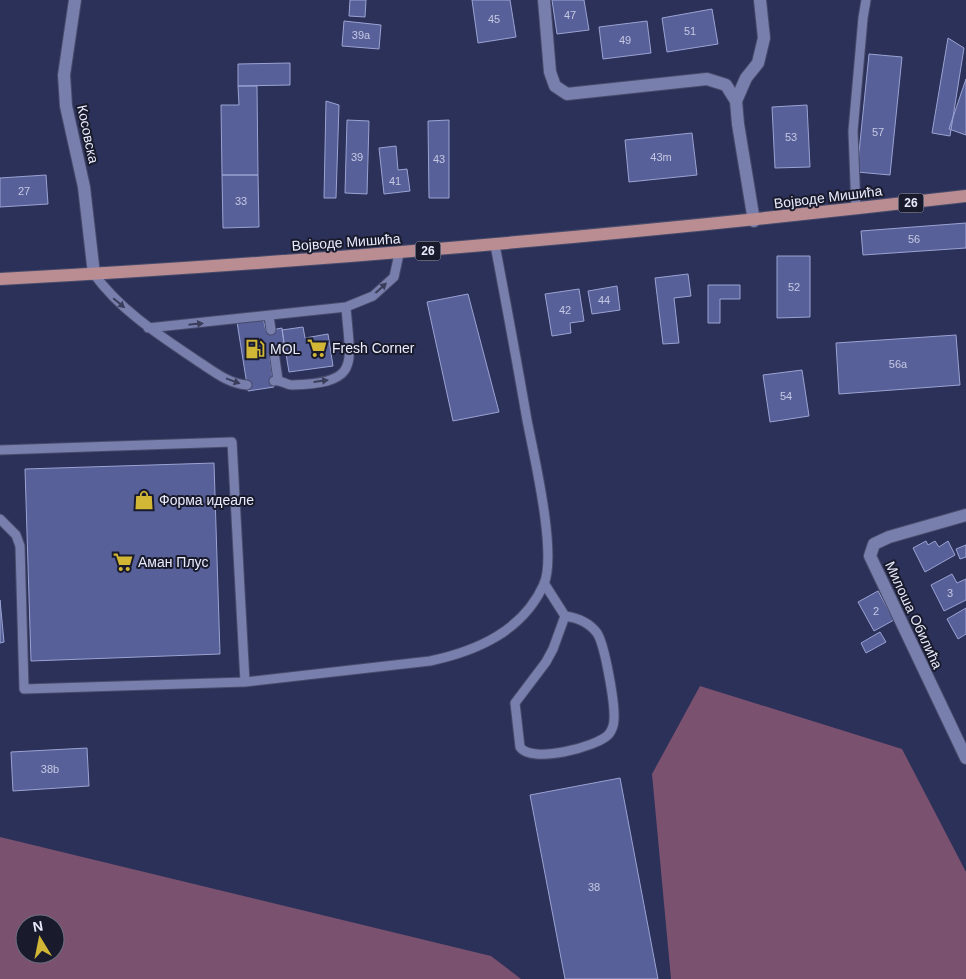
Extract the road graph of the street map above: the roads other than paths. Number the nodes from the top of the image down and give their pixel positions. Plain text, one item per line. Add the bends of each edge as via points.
1 (75, 0) edge
2 (544, 0) edge
3 (760, 0) edge
4 (866, 0) edge
5 (736, 100) junction
6 (966, 196) edge
7 (856, 209) junction
8 (754, 221) junction
9 (495, 245) junction
10 (399, 254) junction
11 (94, 274) junction
12 (0, 279) edge
13 (346, 307) junction
14 (269, 316) junction
15 (148, 328) junction
16 (271, 330) dead end
17 (274, 352) dead end
18 (247, 385) dead end
19 (0, 450) edge
20 (966, 515) edge
21 (0, 519) edge
22 (544, 583) junction
23 (565, 616) junction
24 (245, 682) junction
25 (966, 758) edge

1 - 11 street, Косовска via 64,75 66,106 84,187
2 - 5 street via 550,72 554,86 568,94 708,80 726,85
3 - 5 street via 764,38 758,63 746,78
4 - 7 lane via 853,131
5 - 8 street
6 - 7 main road, Војводе Мишића / 26
7 - 8 main road, Војводе Мишића / 26
8 - 9 main road, Војводе Мишића / 26
9 - 10 main road, Војводе Мишића / 26
9 - 22 lane via 544,513 549,567
10 - 11 main road, Војводе Мишића / 26
13 -> 10 lane via 373,296 394,277
11 - 12 main road, Војводе Мишића / 26
11 -> 15 lane via 113,297
13 - 14 lane
17 -> 13 lane via 276,380 290,385 333,380 341,376 348,370 350,360
15 -> 14 lane
14 - 16 lane
15 -> 18 lane via 229,381
19 - 24 lane via 232,442
20 - 25 street, Милоша Обилића via 889,537 874,544 870,556
21 - 24 lane via 16,535 20,546 24,689
22 - 23 lane
22 - 24 lane via 535,600 510,628 482,646 457,655 430,661
23 - 23 lane via 546,662 515,703 520,746 530,755 576,749 604,738 613,724 602,641 588,624

